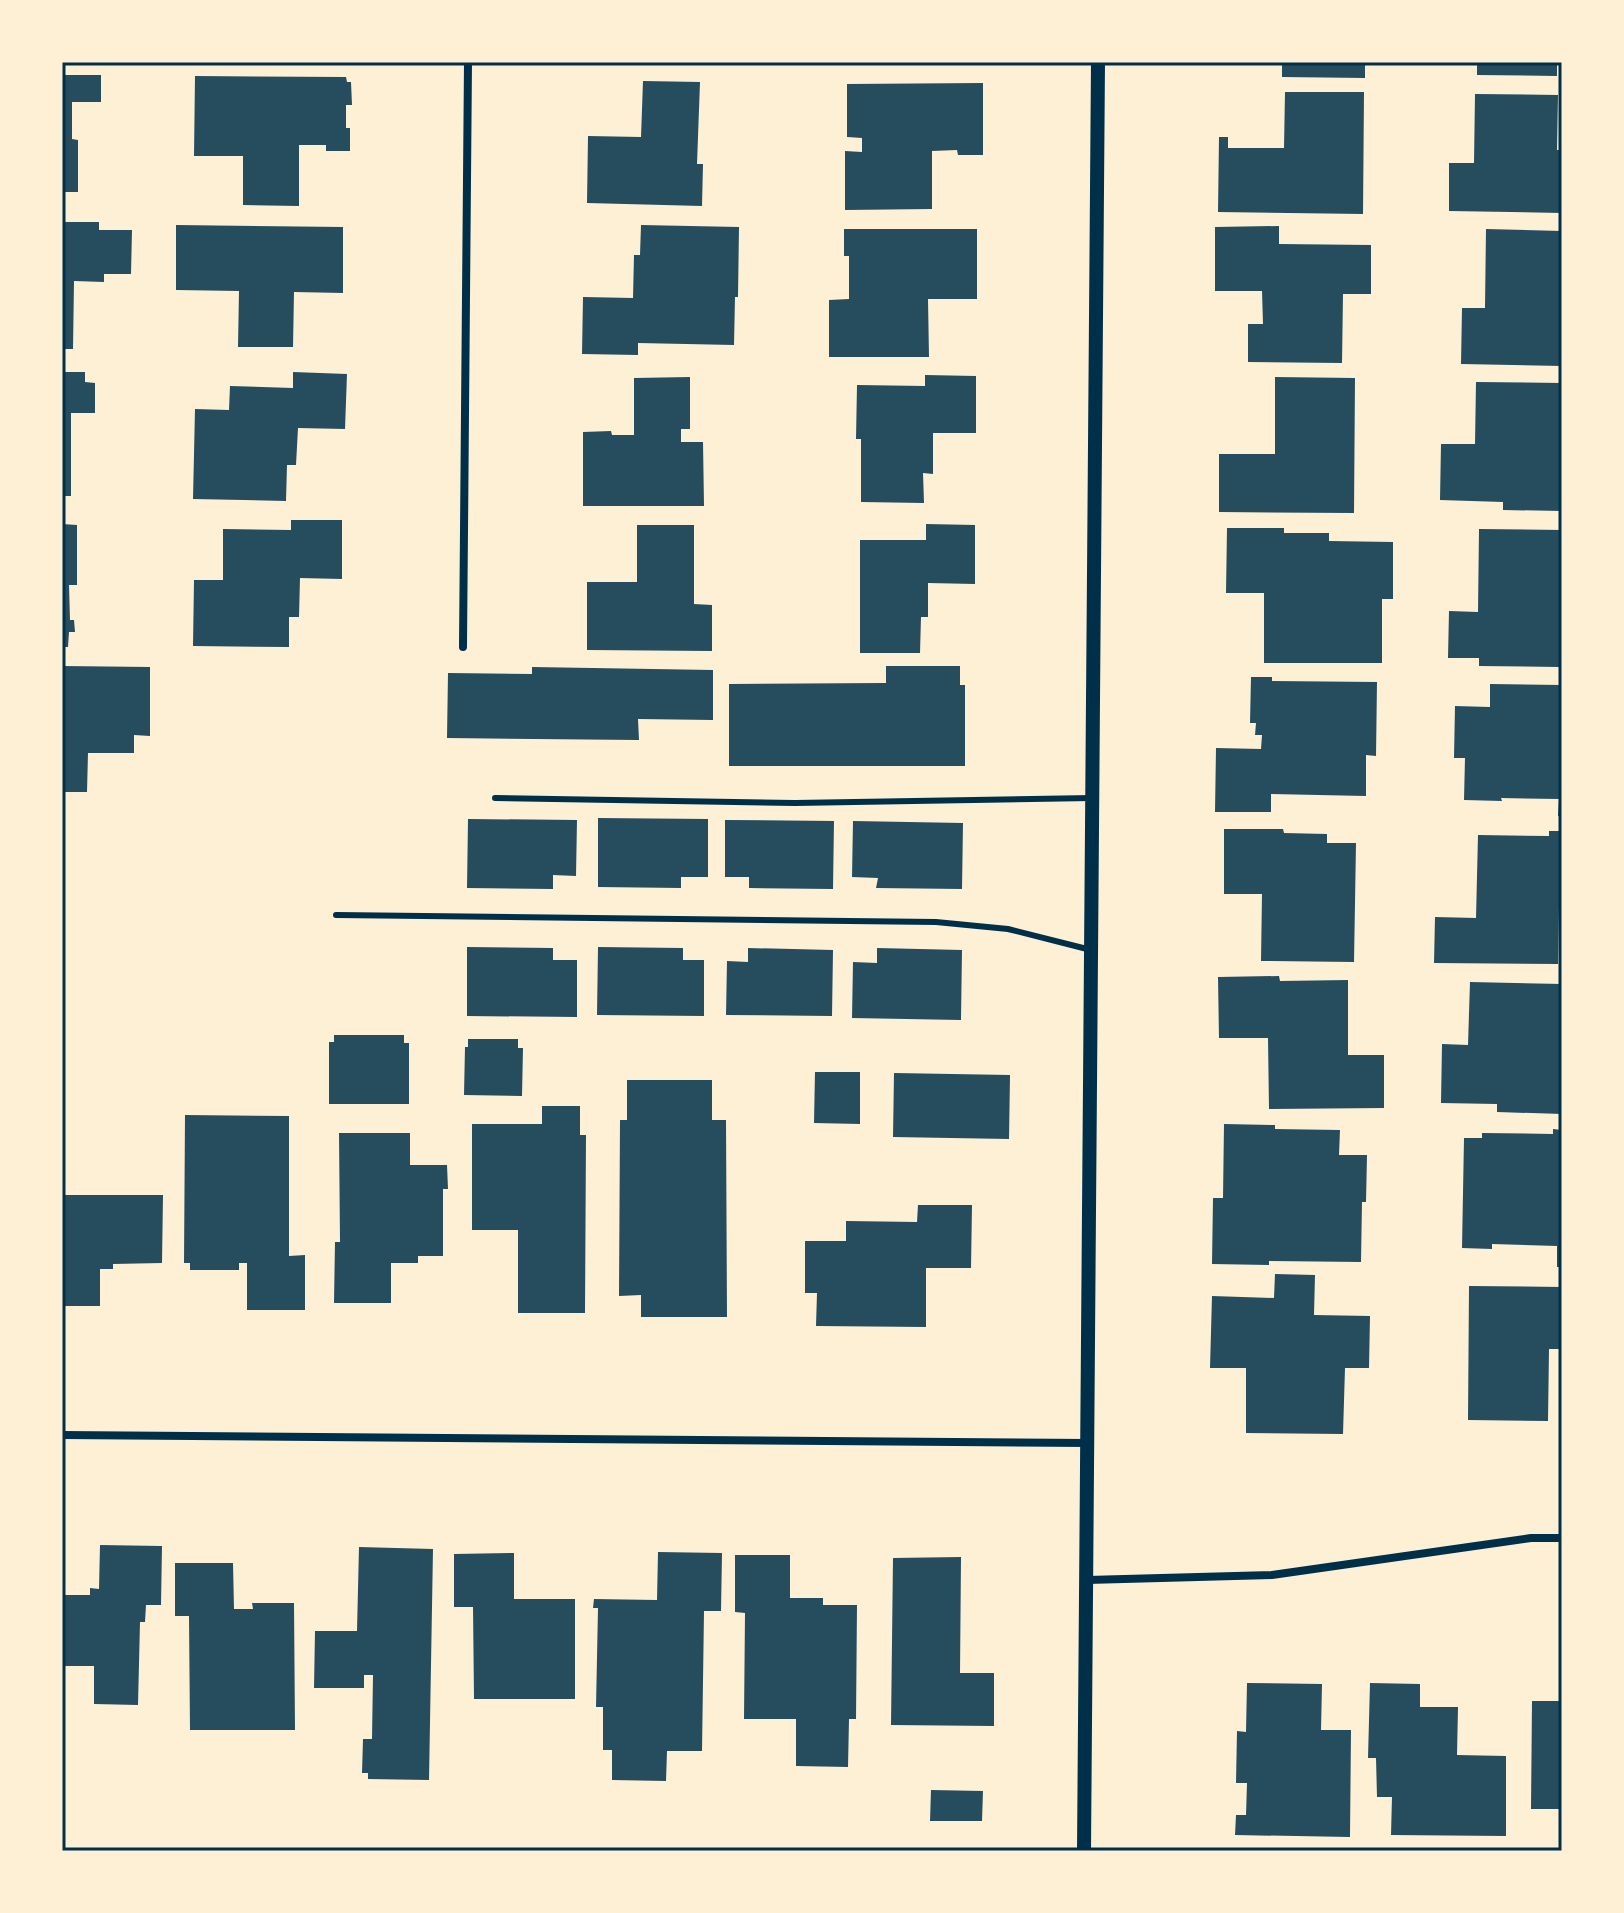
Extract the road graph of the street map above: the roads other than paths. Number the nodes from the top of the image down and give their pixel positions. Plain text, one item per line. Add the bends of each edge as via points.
1 (468, 62) edge
2 (1098, 62) edge
3 (463, 647) dead end
4 (495, 798) dead end
5 (1092, 798) junction
6 (336, 915) dead end
7 (1091, 950) junction
8 (62, 1435) edge
9 (1088, 1443) junction
10 (1562, 1538) edge
11 (1087, 1580) junction
12 (1084, 1851) edge

1 - 3 street
2 - 5 street
4 - 5 lane via 795,803
5 - 7 street
6 - 7 lane via 936,922 1008,929
7 - 9 street
8 - 9 street
9 - 11 street
10 - 11 street via 1272,1575
11 - 12 street

